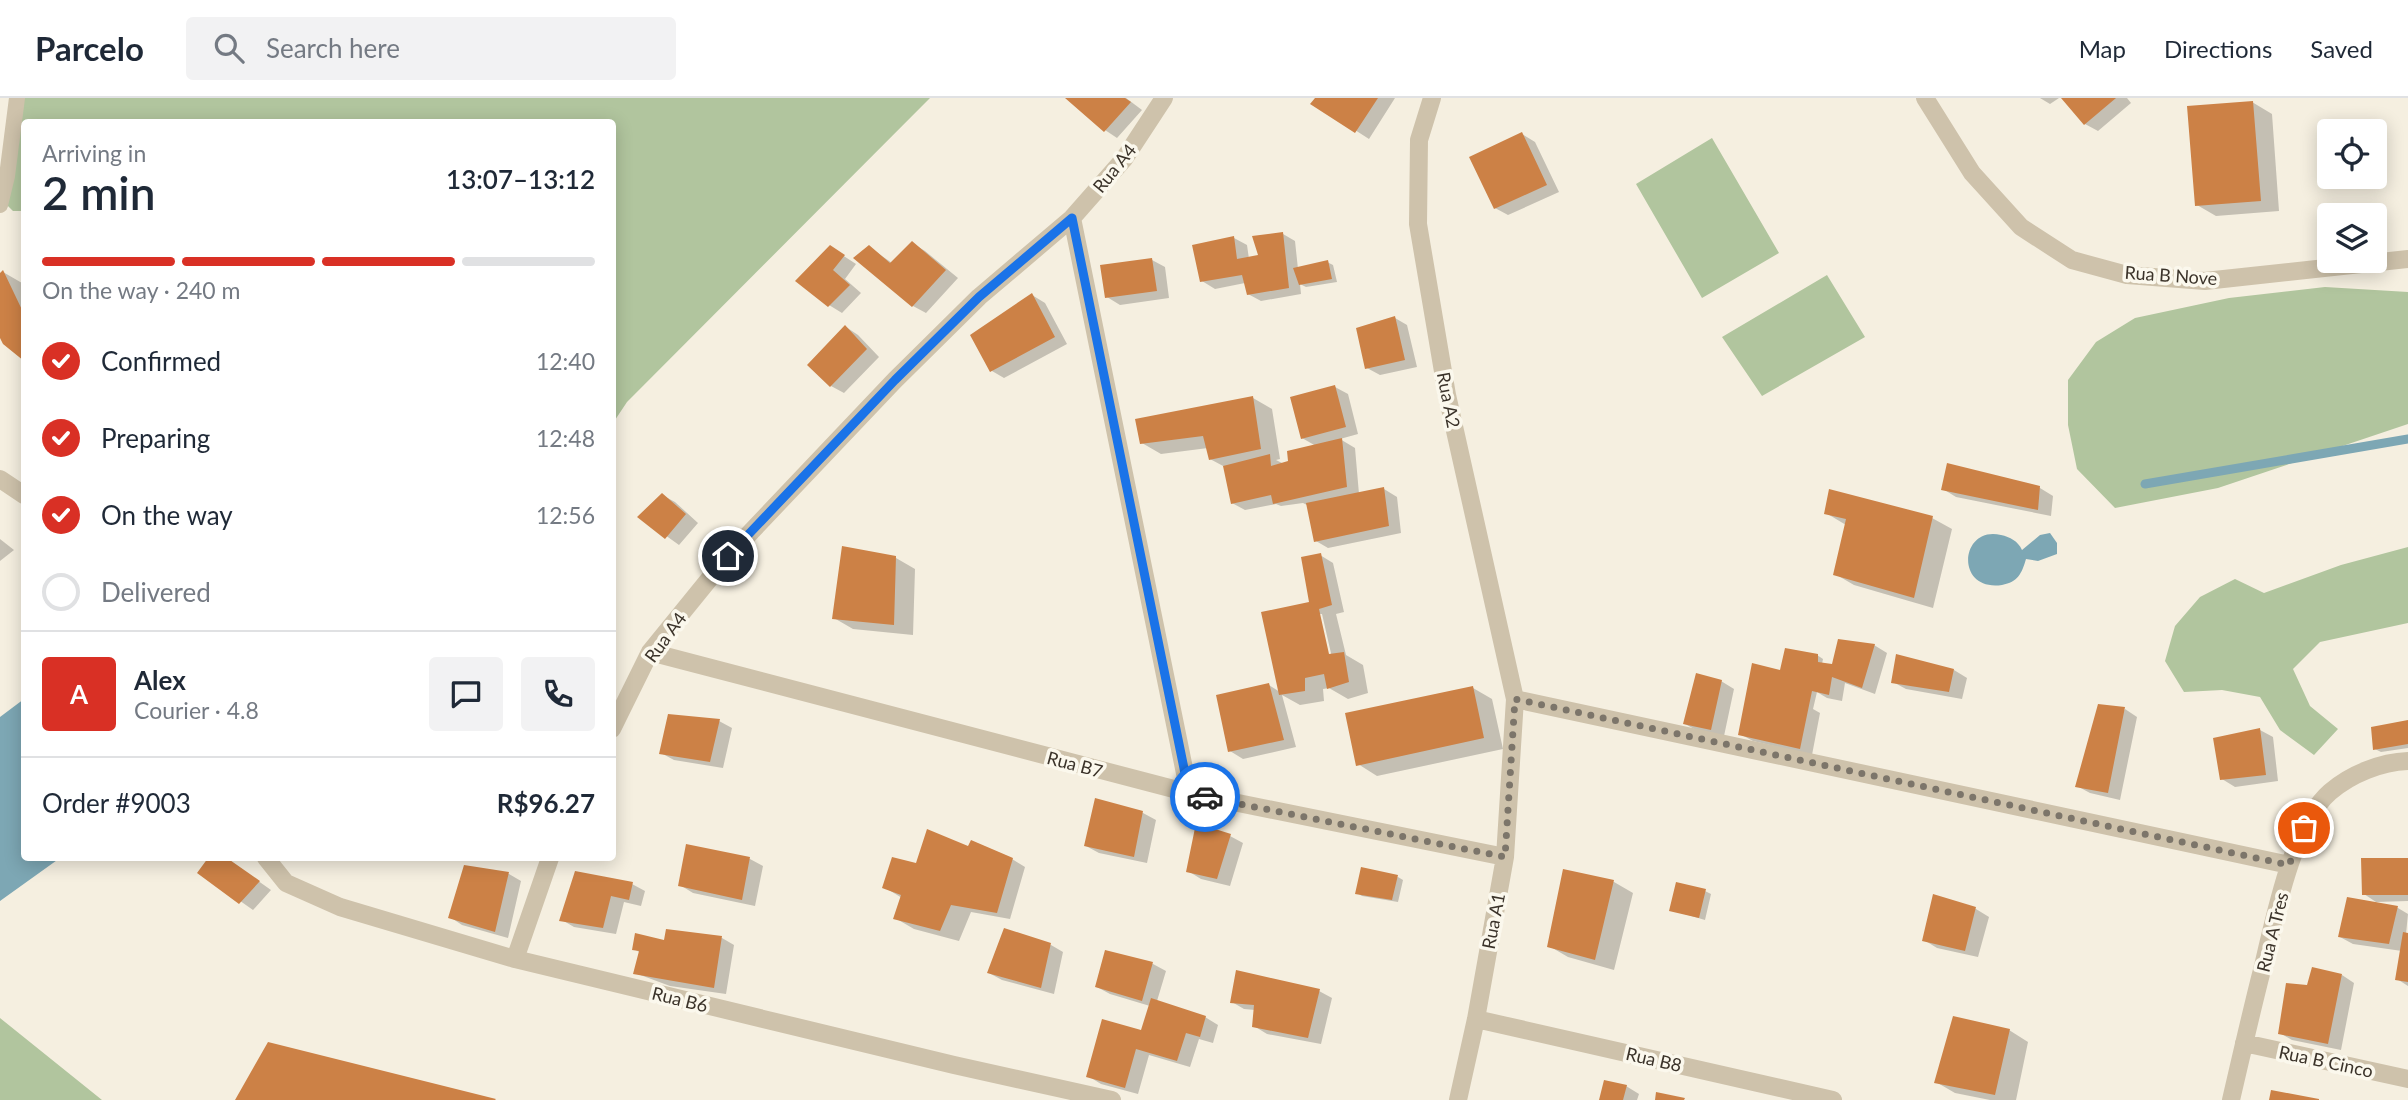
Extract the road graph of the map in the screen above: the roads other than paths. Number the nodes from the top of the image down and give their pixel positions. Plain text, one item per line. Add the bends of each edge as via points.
1 (17, 98) edge
2 (1164, 98) edge
3 (1432, 98) edge
4 (1925, 98) edge
5 (0, 205) edge
6 (1072, 218) junction
7 (2408, 259) edge
8 (0, 479) edge
9 (21, 493) edge
10 (650, 652) junction
11 (1515, 699) junction
12 (616, 721) edge
13 (2408, 761) edge
14 (1189, 793) junction
15 (1505, 857) junction
16 (268, 861) edge
17 (549, 861) edge
18 (2289, 865) junction
19 (515, 959) junction
20 (1476, 1019) junction
21 (2244, 1042) junction
22 (2408, 1079) edge
23 (1112, 1100) edge
24 (1458, 1100) edge
25 (1833, 1100) edge
26 (2231, 1100) edge

1 - 5 lane
2 - 6 street, Rua A4 via 1124,159
3 - 11 street, Rua A2 via 1419,140 1418,224 1447,395
4 - 7 street, Rua B Nove via 1972,173 2021,227 2072,260 2127,275 2205,281
6 - 10 street, Rua A4 via 979,297 895,380 728,556
6 - 14 street
8 - 9 street
10 - 12 street, Rua A4
10 - 14 street, Rua B7
11 - 15 street, Rua A1
11 - 18 street
13 - 18 street, Rua A Tres via 2354,776 2328,793 2304,828
14 - 15 street, Rua B7
15 - 20 street, Rua A1
16 - 19 street, Rua B6 via 286,883 340,907
17 - 19 street
18 - 21 street, Rua A Tres
19 - 23 street, Rua B6
20 - 24 street, Rua A1
20 - 25 street, Rua B8
21 - 22 street, Rua B Cinco
21 - 26 street, Rua A Tres

